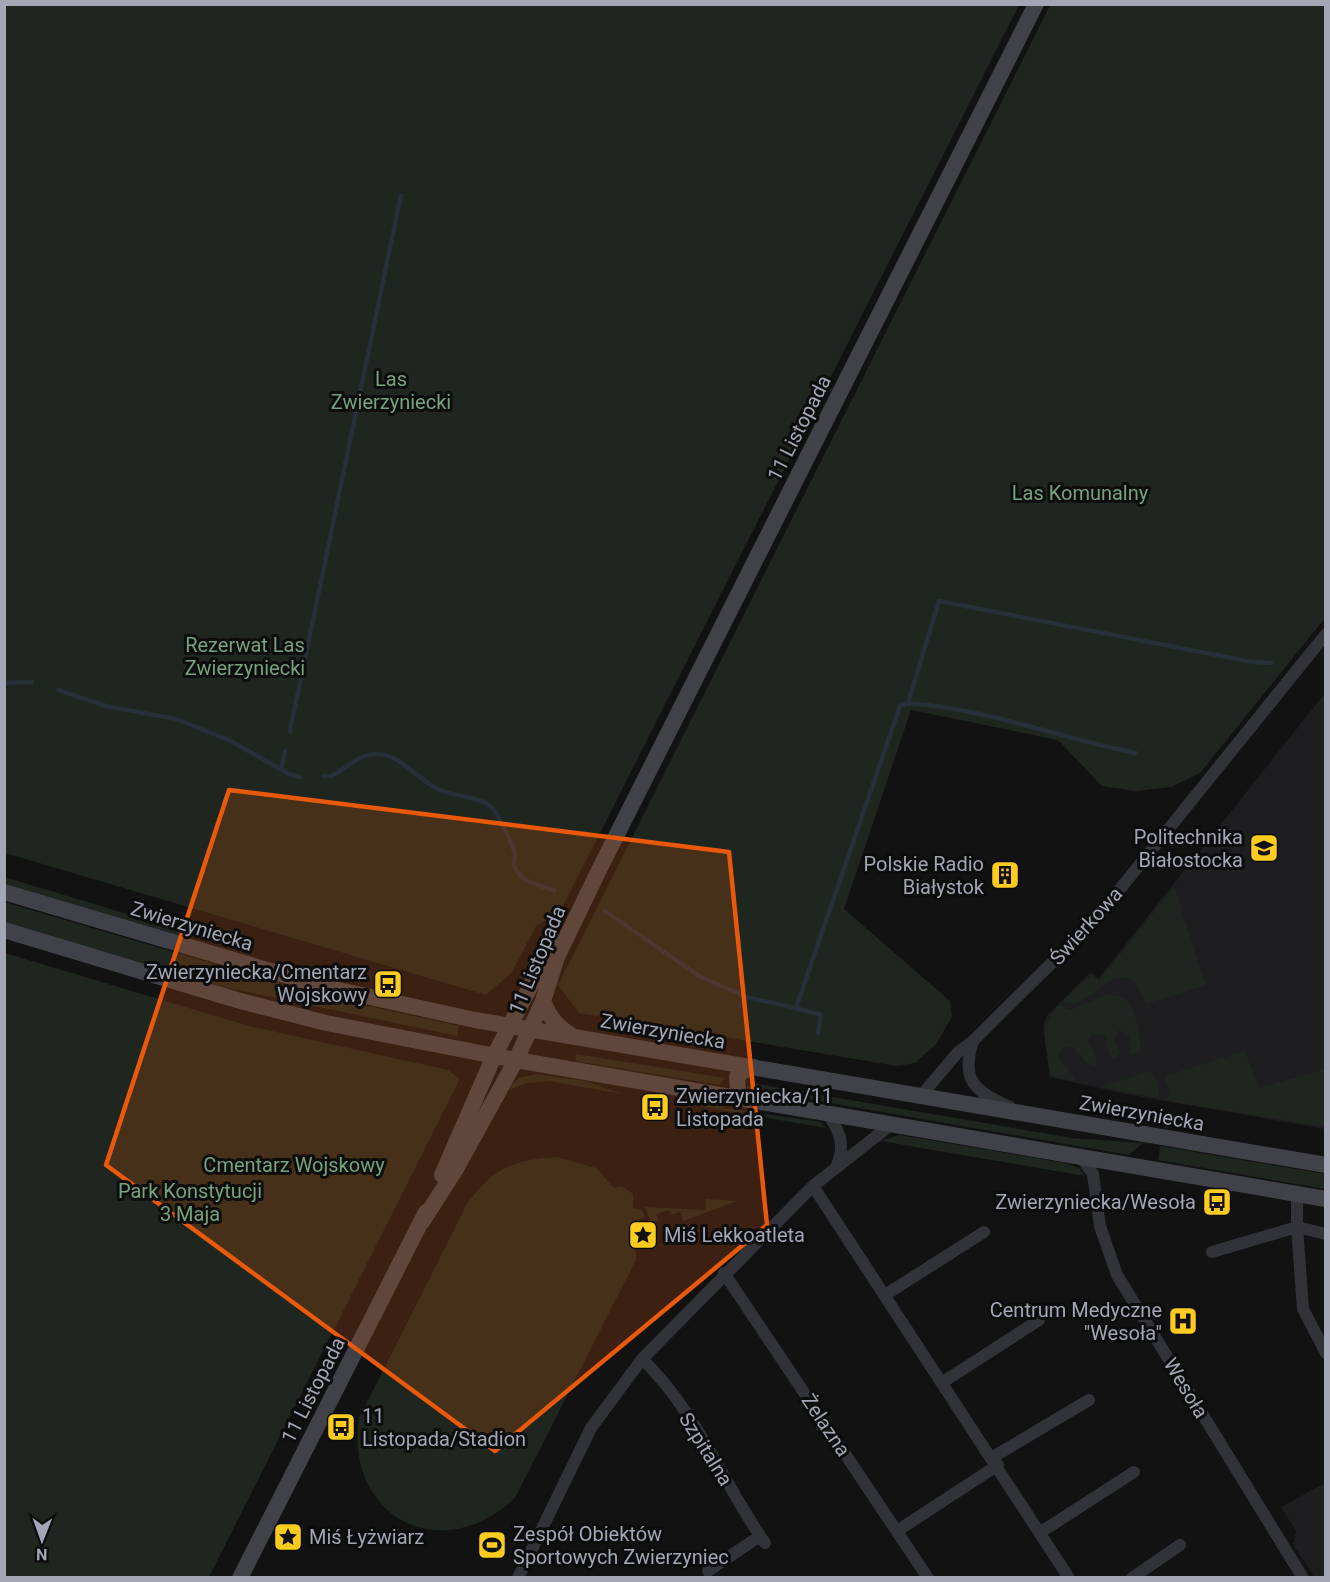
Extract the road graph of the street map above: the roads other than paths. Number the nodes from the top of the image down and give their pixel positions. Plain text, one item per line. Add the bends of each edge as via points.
1 (1036, 4) edge
2 (1326, 634) edge
3 (599, 870) junction
4 (4, 892) edge
5 (4, 930) edge
6 (543, 1000) junction
7 (508, 1026) junction
8 (531, 1030) junction
9 (574, 1037) junction
10 (973, 1041) junction
11 (494, 1056) junction
12 (516, 1060) junction
13 (754, 1067) junction
14 (921, 1096) junction
15 (744, 1099) junction
16 (827, 1113) junction
17 (1027, 1114) junction
18 (893, 1123) junction
19 (1080, 1156) junction
20 (1326, 1165) edge
21 (835, 1168) junction
22 (813, 1186) junction
23 (1298, 1194) junction
24 (1326, 1199) edge
25 (422, 1222) junction
26 (1297, 1227) junction
27 (984, 1232) dead end
28 (1326, 1234) edge
29 (1212, 1252) dead end
30 (724, 1273) junction
31 (885, 1295) junction
32 (1039, 1320) dead end
33 (1326, 1353) edge
34 (642, 1359) junction
35 (943, 1382) junction
36 (1089, 1400) dead end
37 (995, 1461) junction
38 (1134, 1472) dead end
39 (897, 1531) junction
40 (1041, 1532) junction
41 (1180, 1545) dead end
42 (708, 1571) dead end
43 (1301, 1577) edge
44 (240, 1578) edge
45 (518, 1578) edge
46 (928, 1578) edge
47 (1069, 1578) edge
48 (1132, 1578) edge

1 - 3 main road, 11 Listopada
2 - 10 street, Świerkowa via 1095,920
3 - 6 main road, 11 Listopada via 557,957
3 - 7 main road, 11 Listopada via 564,924
4 - 7 main road, Zwierzyniecka via 325,987
5 - 11 main road via 326,1023
6 - 8 main road, 11 Listopada
6 - 9 main road via 549,1016
7 - 8 main road, Zwierzyniecka
7 - 11 main road, 11 Listopada
8 - 9 main road, Zwierzyniecka
8 - 12 main road, 11 Listopada
9 - 13 main road, Zwierzyniecka
10 - 14 street, Świerkowa via 958,1052
10 - 17 street via 968,1056 972,1083 984,1094
11 - 12 main road
11 - 25 main road, 11 Listopada
12 - 15 main road
12 - 25 main road, 11 Listopada
13 - 14 main road, Zwierzyniecka
13 - 15 main road via 737,1077 738,1092
14 - 17 main road, Zwierzyniecka
15 - 16 main road
16 - 18 main road
16 - 21 street via 842,1144
17 - 20 main road, Zwierzyniecka
18 - 19 main road
18 - 21 street
19 - 23 main road
19 - 43 street, Wesoła via 1093,1174 1101,1226 1117,1275
21 - 22 street
22 - 30 street
22 - 31 street
23 - 24 main road
23 - 26 street
25 - 44 main road, 11 Listopada
26 - 28 street
26 - 29 street
26 - 33 street via 1304,1310
27 - 31 street
30 - 34 street
30 - 39 street, Żelazna
31 - 35 street
32 - 35 street
34 - 42 street, Szpitalna via 656,1372 695,1428 763,1540
34 - 45 street via 591,1428
35 - 37 street
36 - 37 street
37 - 39 street
37 - 40 street
38 - 40 street
39 - 46 street, Żelazna
40 - 47 street
41 - 48 street

